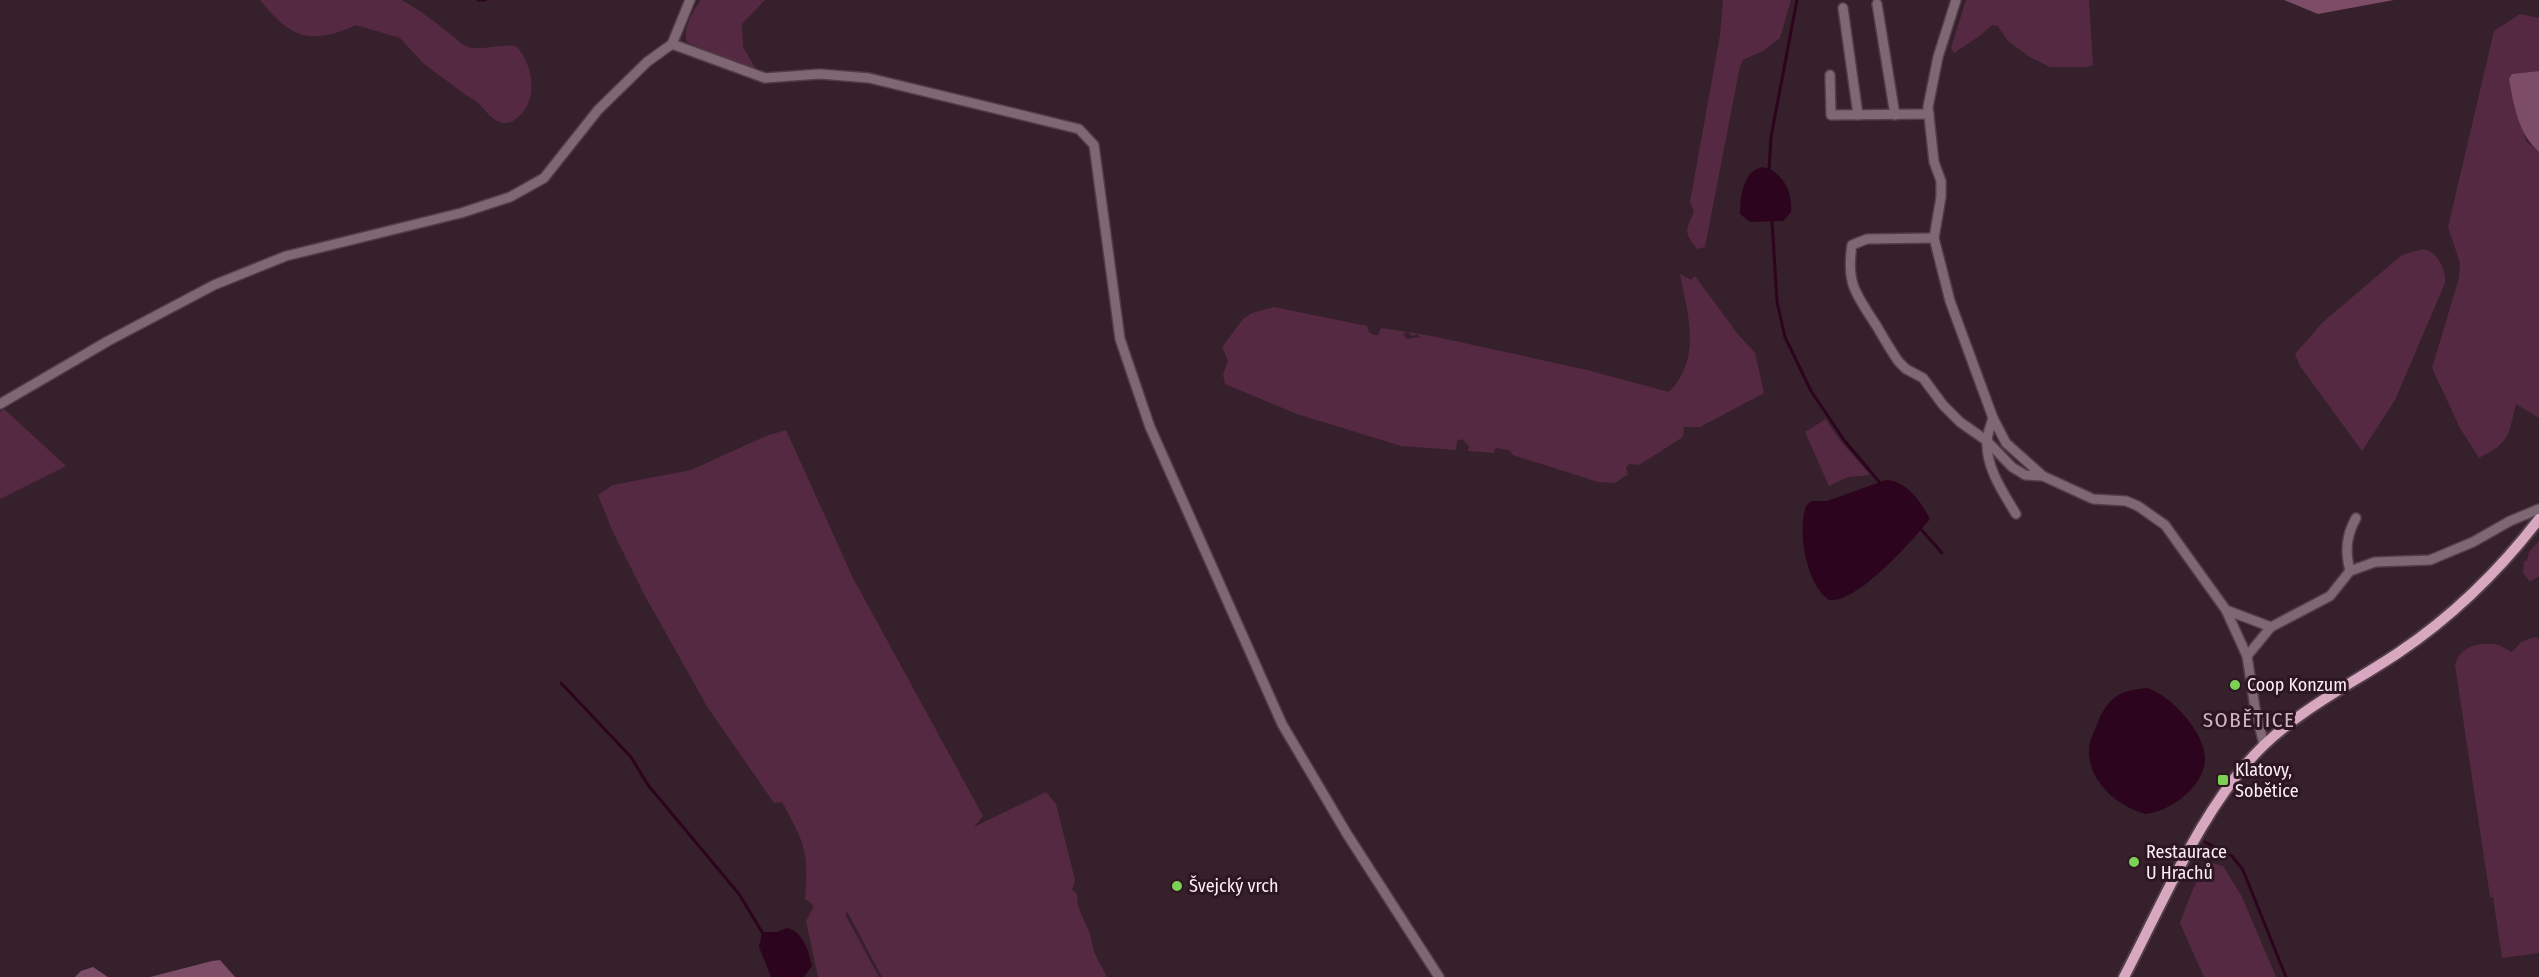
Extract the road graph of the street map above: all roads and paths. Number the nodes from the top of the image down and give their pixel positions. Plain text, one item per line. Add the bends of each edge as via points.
1 (690, 0) edge
2 (1956, 0) edge
3 (1877, 4) dead end
4 (1842, 8) dead end
5 (672, 44) junction
6 (1830, 75) dead end
7 (1895, 114) junction
8 (1929, 114) junction
9 (1858, 115) junction
10 (1934, 238) junction
11 (0, 404) edge
12 (1993, 418) junction
13 (1987, 441) junction
14 (2043, 476) junction
15 (2539, 509) edge
16 (2016, 513) dead end
17 (2356, 518) dead end
18 (2539, 519) edge
19 (2350, 571) junction
20 (2226, 610) junction
21 (2271, 627) junction
22 (2247, 656) junction
23 (2264, 745) junction
24 (1439, 977) edge
25 (2124, 977) edge

1 - 5 street
2 - 8 street via 1938,57
3 - 7 street
4 - 9 street
5 - 11 street via 598,110 544,178 510,197 286,256 214,285
5 - 24 street via 753,76 820,74 869,78 1078,129 1087,136 1094,145 1099,165 1120,339 1150,427 1282,724
6 - 9 street via 1831,115
7 - 8 street
7 - 9 street
8 - 10 street via 1934,162 1941,182
10 - 12 street via 1953,311
10 - 13 street via 1858,241 1852,245 1851,282 1859,302 1898,361 1923,378 1960,422
12 - 13 street
12 - 14 street via 2006,443
13 - 14 street via 2012,467 2025,475
13 - 16 street via 1997,482
14 - 20 street via 2078,494 2126,501 2152,514 2183,548
15 - 19 street via 2430,560 2375,562
17 - 19 street via 2346,544
18 - 23 main road via 2488,580 2448,615 2398,653 2319,702
19 - 21 street via 2330,596
20 - 21 street
20 - 22 street
21 - 22 street
22 - 23 street
23 - 25 main road via 2216,803

